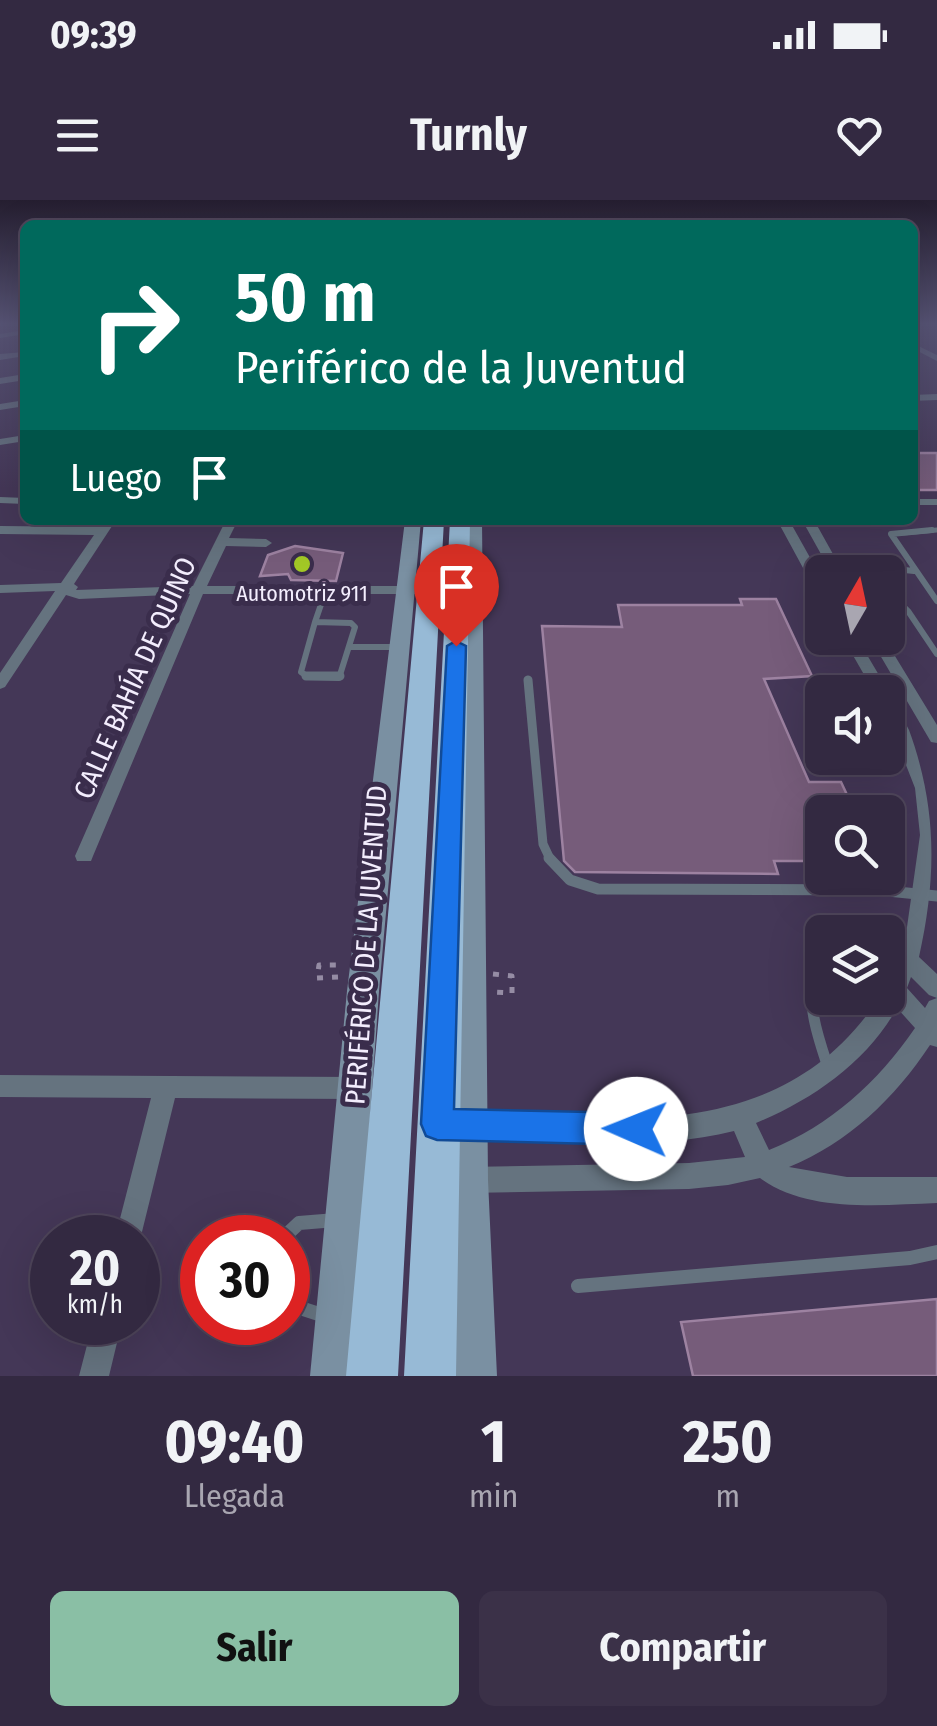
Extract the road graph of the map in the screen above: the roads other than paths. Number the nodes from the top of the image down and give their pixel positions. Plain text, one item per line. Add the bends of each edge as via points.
1 (107, 525) edge
2 (230, 525) edge
3 (414, 525) edge
4 (433, 525) edge
5 (460, 525) edge
6 (474, 525) edge
7 (786, 525) edge
8 (811, 525) edge
9 (0, 530) edge
10 (937, 530) edge
11 (222, 542) junction
12 (266, 542) dead end
13 (828, 555) edge
14 (805, 559) edge
15 (905, 570) edge
16 (914, 570) junction
17 (0, 588) edge
18 (61, 589) junction
19 (198, 590) junction
20 (326, 590) junction
21 (417, 590) junction
22 (937, 601) edge
23 (905, 608) edge
24 (316, 622) junction
25 (352, 647) junction
26 (399, 647) junction
27 (937, 654) edge
28 (886, 655) edge
29 (528, 680) dead end
30 (0, 684) edge
31 (905, 736) edge
32 (937, 738) edge
33 (84, 856) dead end
34 (931, 894) edge
35 (905, 944) edge
36 (905, 963) edge
37 (937, 988) edge
38 (905, 999) edge
39 (814, 1015) edge
40 (881, 1015) edge
41 (934, 1024) edge
42 (829, 1069) junction
43 (0, 1086) edge
44 (166, 1087) junction
45 (372, 1088) junction
46 (741, 1117) junction
47 (454, 1125) junction
48 (763, 1165) junction
49 (452, 1180) junction
50 (937, 1190) edge
51 (134, 1215) edge
52 (344, 1219) junction
53 (310, 1222) edge
54 (937, 1252) edge
55 (578, 1286) dead end
56 (310, 1310) edge
57 (336, 1318) junction
58 (102, 1345) edge
59 (94, 1376) edge
60 (331, 1376) edge
61 (372, 1376) edge
62 (430, 1376) edge
63 (476, 1376) edge

1 - 9 street
1 - 18 street
2 - 11 street, CALLE BAHÍA DE QUINO
3 - 21 main road
4 - 21 highway, PERIFÉRICO DE LA JUVENTUD
5 - 47 highway
6 - 47 main road
7 - 14 street
8 - 13 street
10 - 16 lane via 891,534
11 - 12 street
11 - 19 street, CALLE BAHÍA DE QUINO
15 - 16 lane
16 - 22 lane
17 - 18 street
18 - 19 street
18 - 30 street
19 - 20 street
19 - 33 street, CALLE BAHÍA DE QUINO
20 - 21 street
20 - 24 lane
21 - 26 main road
21 - 45 highway, PERIFÉRICO DE LA JUVENTUD
23 - 27 lane
24 - 25 lane via 354,624
24 - 25 lane via 302,675 339,678
25 - 26 lane
26 - 45 main road
28 - 32 street
29 - 34 lane via 543,844 550,864 569,881 598,888
31 - 34 street via 932,797
34 - 35 street
36 - 37 street
38 - 41 street
39 - 42 lane
40 - 42 street via 852,1053
41 - 48 street via 878,1092 808,1144
42 - 46 street
43 - 44 street
44 - 45 street
44 - 51 street
45 - 52 main road
45 - 61 highway, PERIFÉRICO DE LA JUVENTUD
46 - 47 street via 636,1129
46 - 48 street
47 - 49 highway
48 - 49 street via 705,1174
48 - 50 street via 810,1186
49 - 62 highway
49 - 63 main road
52 - 53 lane
52 - 57 main road
54 - 55 lane
56 - 57 lane
57 - 60 main road
58 - 59 street

